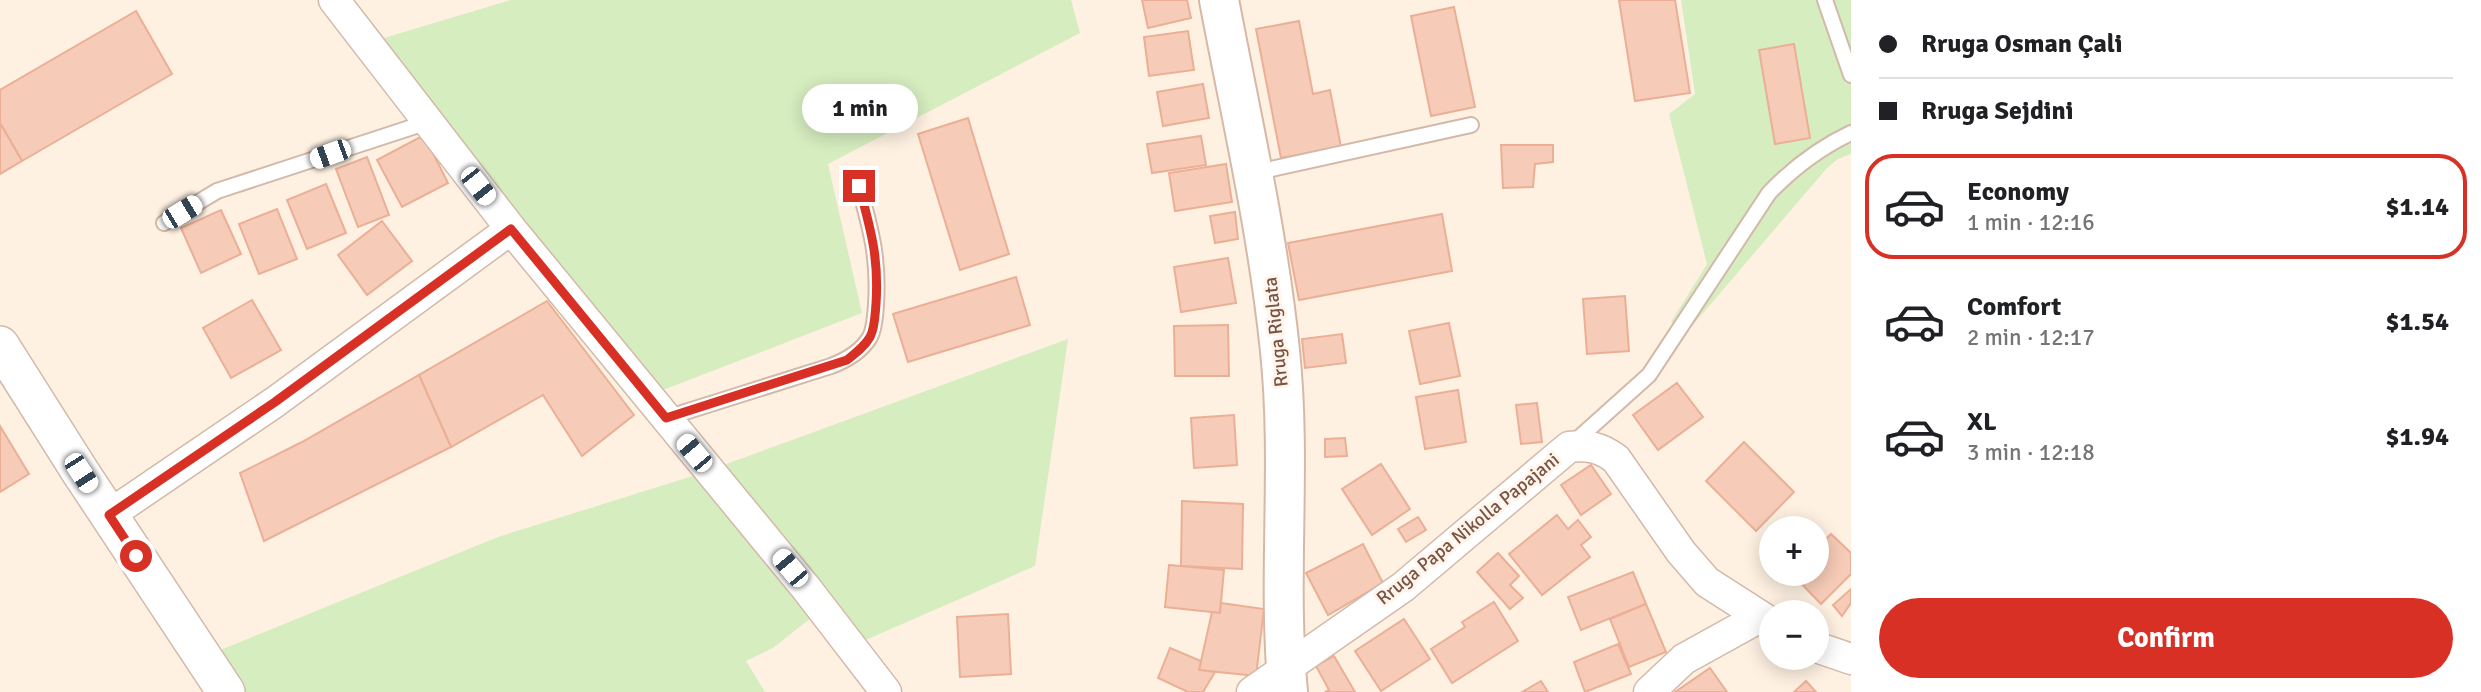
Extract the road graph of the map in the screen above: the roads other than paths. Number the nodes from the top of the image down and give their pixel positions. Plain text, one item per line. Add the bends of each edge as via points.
1 (334, 0) edge
2 (1219, 0) edge
3 (1825, 0) edge
4 (1851, 75) edge
5 (428, 122) junction
6 (1471, 125) dead end
7 (1851, 133) edge
8 (1251, 173) junction
9 (859, 186) dead end
10 (164, 223) dead end
11 (511, 229) junction
12 (0, 345) edge
13 (666, 418) junction
14 (1569, 447) junction
15 (109, 515) junction
16 (1759, 615) edge
17 (1759, 623) edge
18 (1829, 651) edge
19 (1851, 659) edge
20 (1287, 680) edge
21 (226, 692) edge
22 (886, 692) edge
23 (1252, 692) edge
24 (1649, 692) edge

1 - 5 street
2 - 8 main road, Rruga Riglata
3 - 4 lane
5 - 10 lane via 217,191
5 - 11 street
6 - 8 lane
7 - 14 lane via 1823,146 1769,193 1649,375
8 - 20 main road, Rruga Riglata via 1280,352
9 - 13 lane via 877,271 872,334 862,348 831,366
11 - 13 street
11 - 15 street via 275,402
12 - 15 street
13 - 22 street
14 - 16 street, Rruga Papa Nikolla Papajani via 1588,445 1616,459 1707,582
14 - 20 street, Rruga Papa Nikolla Papajani
15 - 21 street
17 - 24 street, Rruga Papa Nikolla Papajani via 1684,659
18 - 19 street
20 - 23 street, Rruga Papa Nikolla Papajani

